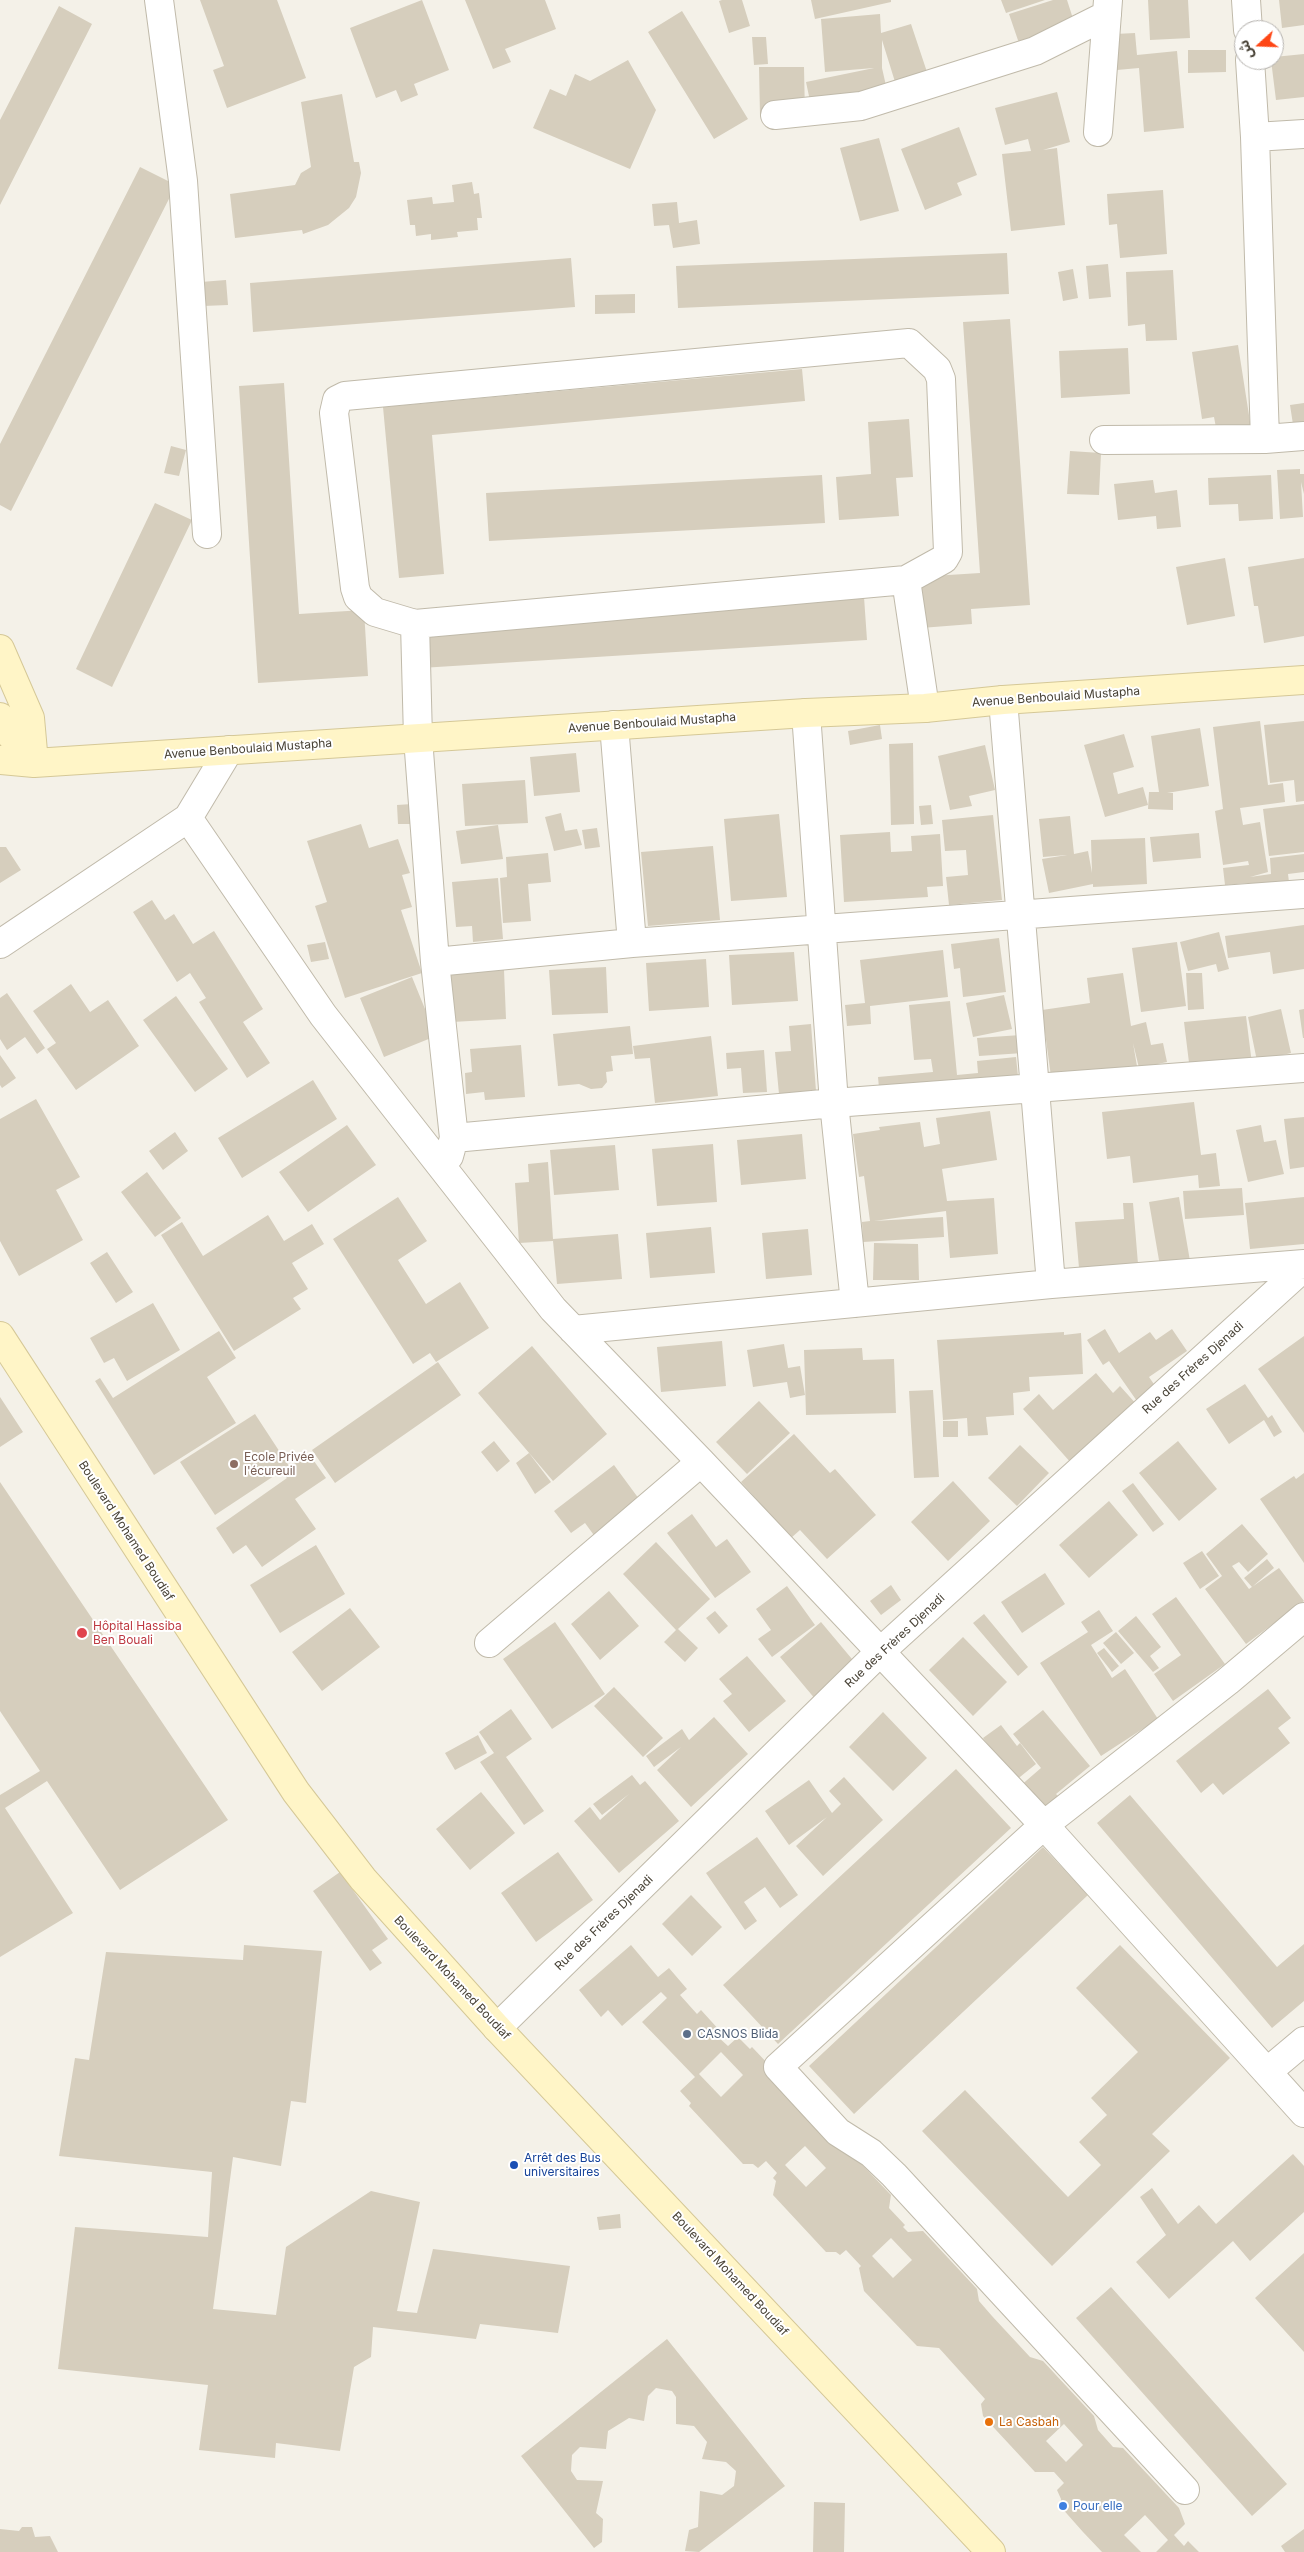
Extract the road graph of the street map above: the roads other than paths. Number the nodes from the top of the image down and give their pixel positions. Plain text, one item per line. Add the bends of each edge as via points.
1 (159, 0) edge
2 (1246, 0) edge
3 (1108, 7) edge
4 (1247, 20) edge
5 (1251, 70) edge
6 (775, 115) dead end
7 (1098, 132) dead end
8 (1304, 134) edge
9 (1255, 137) junction
10 (1304, 436) edge
11 (1265, 439) junction
12 (1104, 440) dead end
13 (207, 534) dead end
14 (906, 580) junction
15 (415, 624) junction
16 (0, 649) edge
17 (1304, 680) edge
18 (1003, 700) junction
19 (925, 708) junction
20 (806, 712) junction
21 (0, 716) edge
22 (614, 725) junction
23 (418, 738) junction
24 (229, 750) junction
25 (0, 760) edge
26 (34, 763) junction
27 (188, 818) junction
28 (1304, 894) edge
29 (1021, 915) junction
30 (821, 929) junction
31 (632, 943) junction
32 (0, 944) edge
33 (436, 962) junction
34 (1304, 1068) edge
35 (1035, 1089) junction
36 (834, 1103) junction
37 (454, 1138) junction
38 (446, 1169) junction
39 (1304, 1265) edge
40 (1051, 1284) junction
41 (855, 1303) junction
42 (574, 1330) junction
43 (0, 1336) edge
44 (702, 1462) junction
45 (1304, 1617) edge
46 (489, 1643) dead end
47 (882, 1651) junction
48 (1044, 1824) junction
49 (497, 2028) junction
50 (1304, 2041) edge
51 (1267, 2072) junction
52 (1304, 2113) edge
53 (1185, 2490) dead end
54 (991, 2552) edge

1 - 13 street via 182,181
2 - 4 street
3 - 6 street via 1035,51 861,106
3 - 7 street
5 - 9 street
8 - 9 street
9 - 11 street
10 - 11 street
11 - 12 street
14 - 15 street
14 - 15 street via 944,559 948,552 942,379 937,369 909,343 345,396 337,400 334,413 355,588 358,597 376,612
14 - 19 street
15 - 23 street
16 - 26 main road via 30,718
17 - 18 main road, Avenue Benboulaid Mustapha
18 - 19 main road, Avenue Benboulaid Mustapha
18 - 29 street
19 - 20 main road, Avenue Benboulaid Mustapha
20 - 22 main road, Avenue Benboulaid Mustapha
20 - 30 street
21 - 26 main road
22 - 23 main road, Avenue Benboulaid Mustapha
22 - 31 street
23 - 24 main road, Avenue Benboulaid Mustapha
23 - 33 street
24 - 26 main road, Avenue Benboulaid Mustapha
24 - 27 street
25 - 26 main road, Avenue Benboulaid Mustapha
27 - 32 street
27 - 38 street via 324,1015
28 - 29 street
29 - 30 street
29 - 35 street
30 - 31 street
30 - 36 street
31 - 33 street
33 - 37 street
34 - 35 street
35 - 36 street
35 - 40 street
36 - 37 street
36 - 41 street
37 - 38 street
38 - 42 street via 553,1309
39 - 40 street
39 - 47 street, Rue des Frères Djenadi
40 - 41 street
41 - 42 street
42 - 44 street
43 - 49 main road, Boulevard Mohamed Boudiaf via 296,1792 375,1892
44 - 46 street
44 - 47 street
45 - 48 street via 1228,1681
47 - 48 street
47 - 49 street, Rue des Frères Djenadi
48 - 51 street
48 - 53 street via 778,2067 838,2132 871,2153 894,2175
49 - 54 main road, Boulevard Mohamed Boudiaf
50 - 51 street
51 - 52 street

